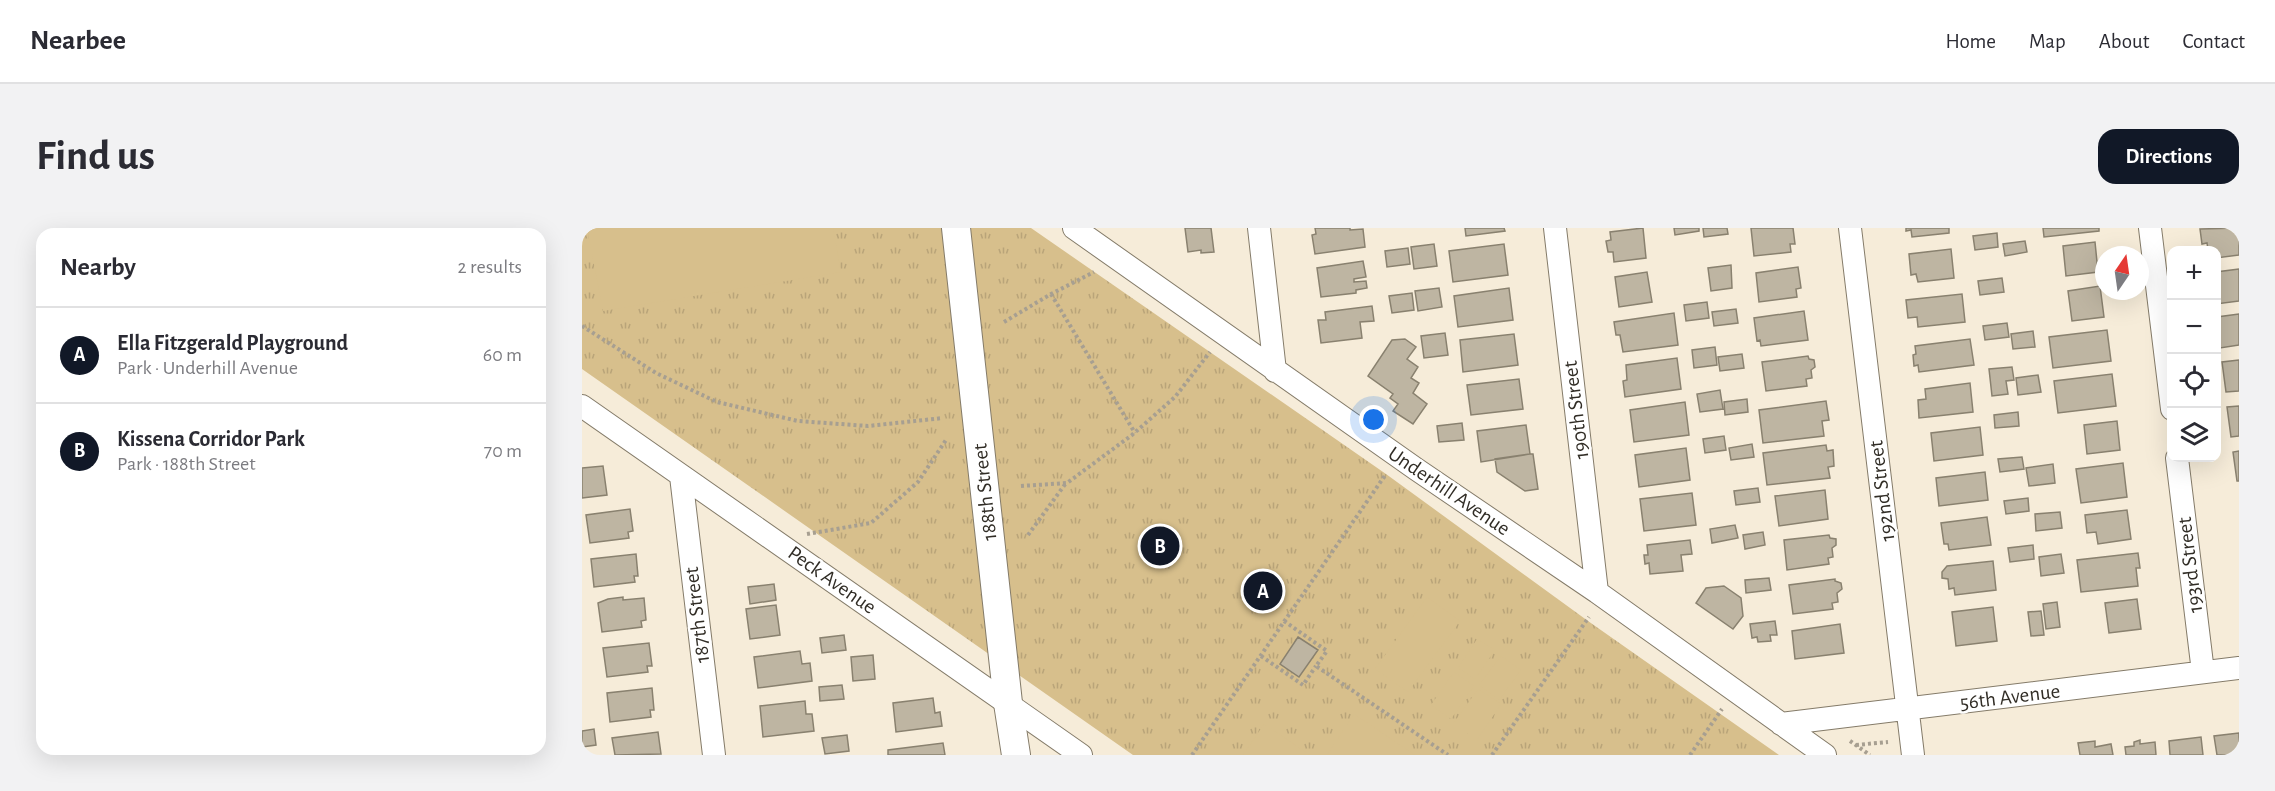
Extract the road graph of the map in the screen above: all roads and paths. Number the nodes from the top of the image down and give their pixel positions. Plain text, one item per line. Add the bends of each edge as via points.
1 (956, 228) edge
2 (1074, 228) edge
3 (1259, 228) edge
4 (1555, 228) edge
5 (1850, 228) edge
6 (2150, 228) edge
7 (1094, 272) dead end
8 (1051, 294) junction
9 (1004, 322) dead end
10 (582, 326) edge
11 (1210, 351) dead end
12 (1275, 371) junction
13 (582, 406) edge
14 (2172, 408) edge
15 (943, 418) dead end
16 (1135, 433) junction
17 (946, 440) dead end
18 (2177, 462) edge
19 (1386, 474) dead end
20 (681, 476) junction
21 (1066, 483) junction
22 (1022, 486) dead end
23 (807, 534) dead end
24 (1028, 535) dead end
25 (1597, 592) junction
26 (1589, 617) dead end
27 (1284, 621) junction
28 (1261, 656) junction
29 (1316, 666) junction
30 (2239, 668) edge
31 (2203, 672) junction
32 (1008, 703) junction
33 (1722, 709) dead end
34 (1909, 709) junction
35 (1781, 724) junction
36 (1850, 741) dead end
37 (1893, 742) dead end
38 (1856, 745) junction
39 (714, 755) edge
40 (1016, 755) edge
41 (1081, 755) edge
42 (1192, 755) edge
43 (1448, 755) edge
44 (1492, 755) edge
45 (1690, 755) edge
46 (1825, 755) edge
47 (1870, 755) edge
48 (1913, 755) edge

1 - 32 street, 188th Street
2 - 12 street, Underhill Avenue
3 - 12 street
4 - 25 street, 190th Street
5 - 34 street, 192nd Street
6 - 14 street
7 - 8 path
8 - 9 path
8 - 16 path
10 - 15 path via 656,373 717,402 798,421 868,426
11 - 16 path via 1175,397
12 - 25 street, Underhill Avenue
13 - 20 street, Peck Avenue
16 - 21 path
17 - 23 path via 918,482 871,523
18 - 31 street, 193rd Street
19 - 27 path
20 - 32 street, Peck Avenue
20 - 39 street, 187th Street
21 - 22 path
21 - 24 path
25 - 35 street, Underhill Avenue
26 - 44 path
27 - 28 path
27 - 29 path via 1327,651
28 - 29 path via 1303,685
28 - 42 path
29 - 43 path
30 - 31 street, 56th Avenue
31 - 34 street, 56th Avenue
32 - 40 street, 188th Street
32 - 41 street, Peck Avenue
33 - 45 path
34 - 35 street, 56th Avenue
34 - 48 street, 192nd Street
35 - 46 street, Underhill Avenue
36 - 38 path
37 - 38 path
38 - 47 path

